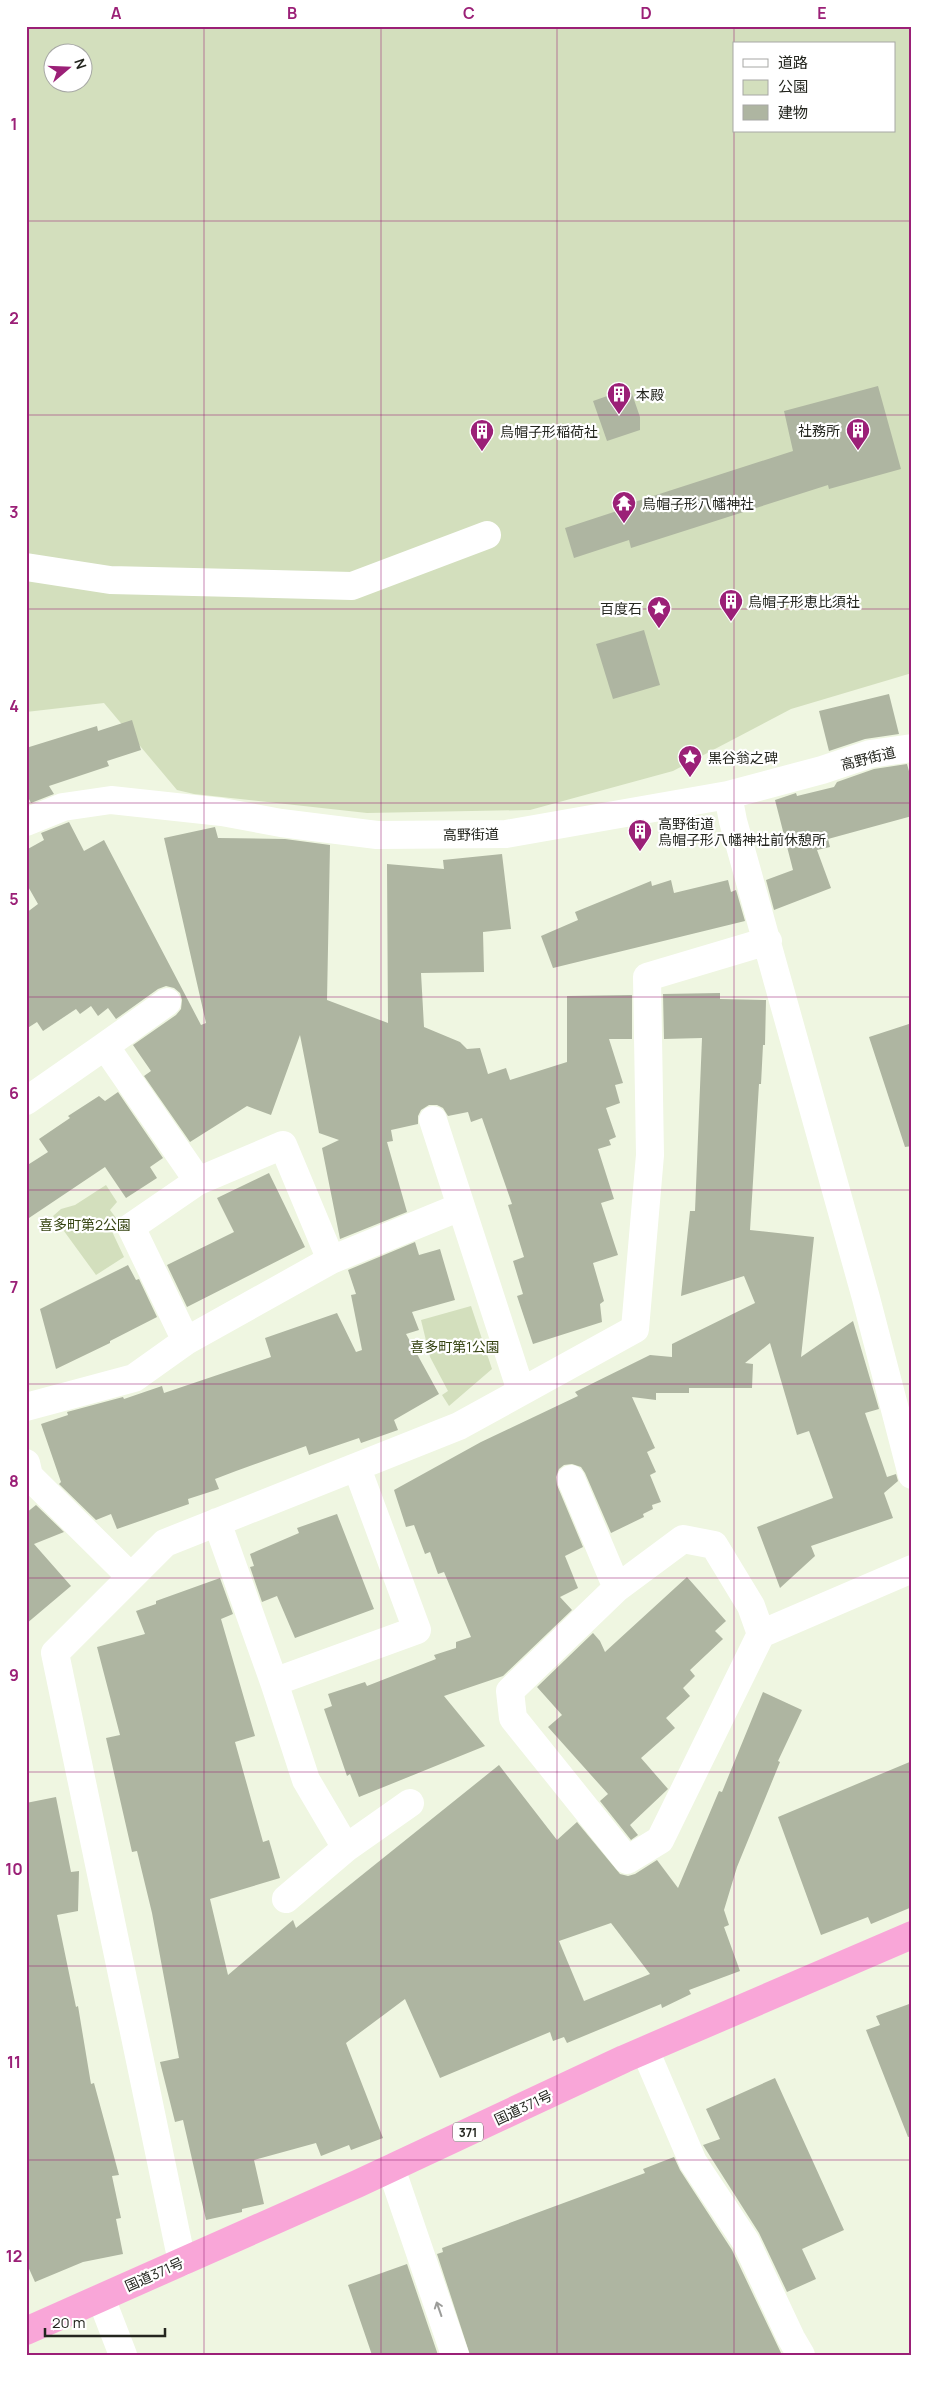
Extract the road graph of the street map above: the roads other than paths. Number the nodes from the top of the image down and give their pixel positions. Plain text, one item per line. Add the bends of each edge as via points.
1 (487, 535) dead end
2 (26, 567) edge
3 (912, 748) edge
4 (728, 795) junction
5 (26, 822) edge
6 (768, 941) junction
7 (167, 1002) dead end
8 (105, 1046) junction
9 (26, 1101) edge
10 (433, 1120) dead end
11 (198, 1181) junction
12 (460, 1207) junction
13 (331, 1260) junction
14 (186, 1341) junction
15 (521, 1391) junction
16 (26, 1408) edge
17 (26, 1463) edge
18 (356, 1468) junction
19 (912, 1475) edge
20 (572, 1479) dead end
21 (218, 1522) junction
22 (912, 1569) edge
23 (130, 1577) junction
24 (617, 1588) junction
25 (761, 1634) junction
26 (274, 1682) junction
27 (410, 1802) dead end
28 (346, 1848) junction
29 (286, 1899) dead end
30 (912, 1935) edge
31 (645, 2050) junction
32 (392, 2168) junction
33 (182, 2262) junction
34 (101, 2298) junction
35 (26, 2331) edge
36 (123, 2355) edge
37 (455, 2355) edge
38 (802, 2355) edge

1 - 2 street via 352,586 110,580
3 - 4 street, 高野街道 via 870,754
4 - 5 street, 高野街道 via 506,834 377,835 222,812 111,800 63,807
4 - 6 street
6 - 15 street via 647,977 650,1155 635,1329
6 - 19 street
7 - 8 street
8 - 9 street
8 - 11 street
10 - 12 street
11 - 13 street via 283,1145
11 - 14 street via 131,1227
12 - 13 street
12 - 15 street
13 - 14 street
14 - 16 street via 134,1378
15 - 18 street via 459,1426
17 - 23 street via 29,1476
18 - 21 street
18 - 26 street via 417,1630
20 - 24 street
21 - 23 street via 165,1543
21 - 26 street
22 - 25 street
23 - 33 street via 55,1654
24 - 25 street via 682,1539 714,1545 751,1606
24 - 25 street via 510,1691 513,1718 627,1860 660,1840
26 - 28 street via 306,1780
27 - 28 street
28 - 29 street
30 - 31 highway, 国道371号 / 371
31 - 32 highway, 国道371号 / 371
31 - 38 street via 693,2162 746,2242
32 - 33 highway, 国道371号 / 371
37 -> 32 street
33 - 34 highway, 国道371号 / 371
34 - 35 highway, 国道371号 / 371
34 - 36 street

